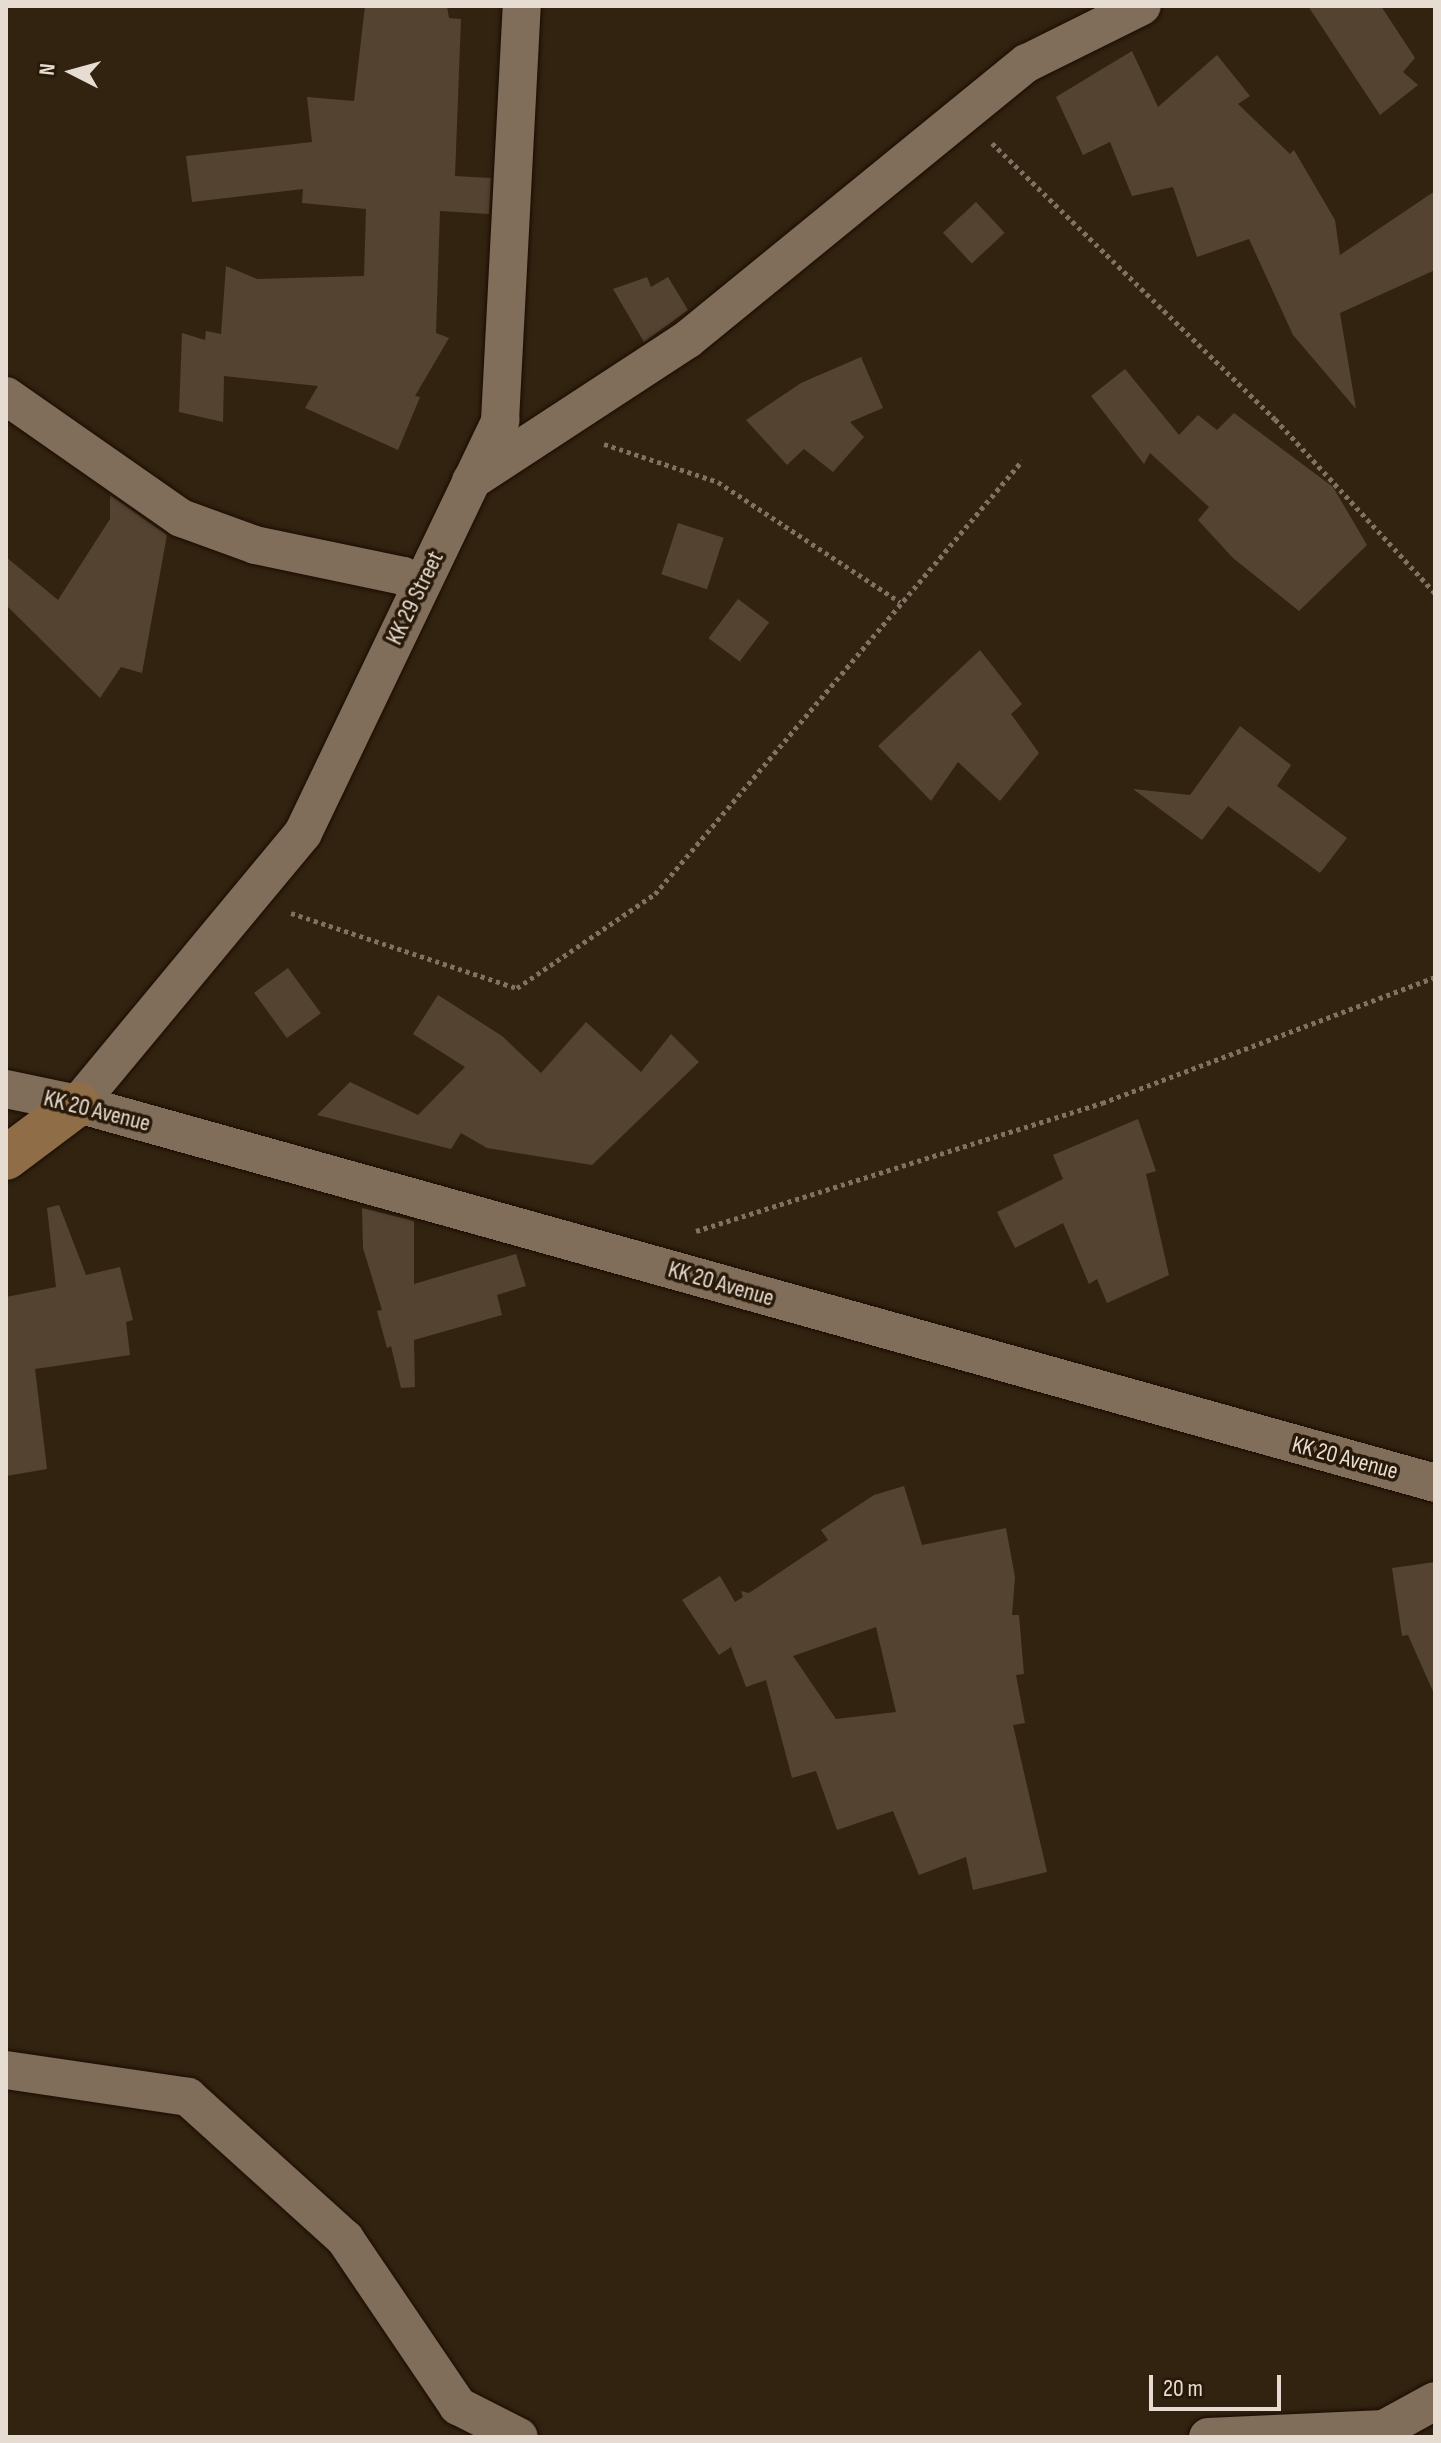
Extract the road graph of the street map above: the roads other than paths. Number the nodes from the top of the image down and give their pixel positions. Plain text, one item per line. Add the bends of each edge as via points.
1 (522, 6) edge
2 (1142, 6) edge
3 (6, 396) edge
4 (471, 481) junction
5 (420, 587) junction
6 (6, 1089) edge
7 (78, 1104) junction
8 (6, 1158) edge
9 (1435, 1483) edge
10 (6, 2070) edge
11 (1435, 2401) edge
12 (519, 2437) edge
13 (1208, 2437) edge

1 - 4 street, KK 29 Street via 500,421
2 - 4 street via 1027,63 688,339
3 - 5 street via 181,518 255,545 403,576
4 - 5 street, KK 29 Street
5 - 7 street, KK 29 Street via 303,833
6 - 7 street, KK 20 Avenue
7 - 8 street
7 - 9 street, KK 20 Avenue
10 - 12 street via 188,2097 345,2239 458,2406
11 - 13 street via 1384,2429

